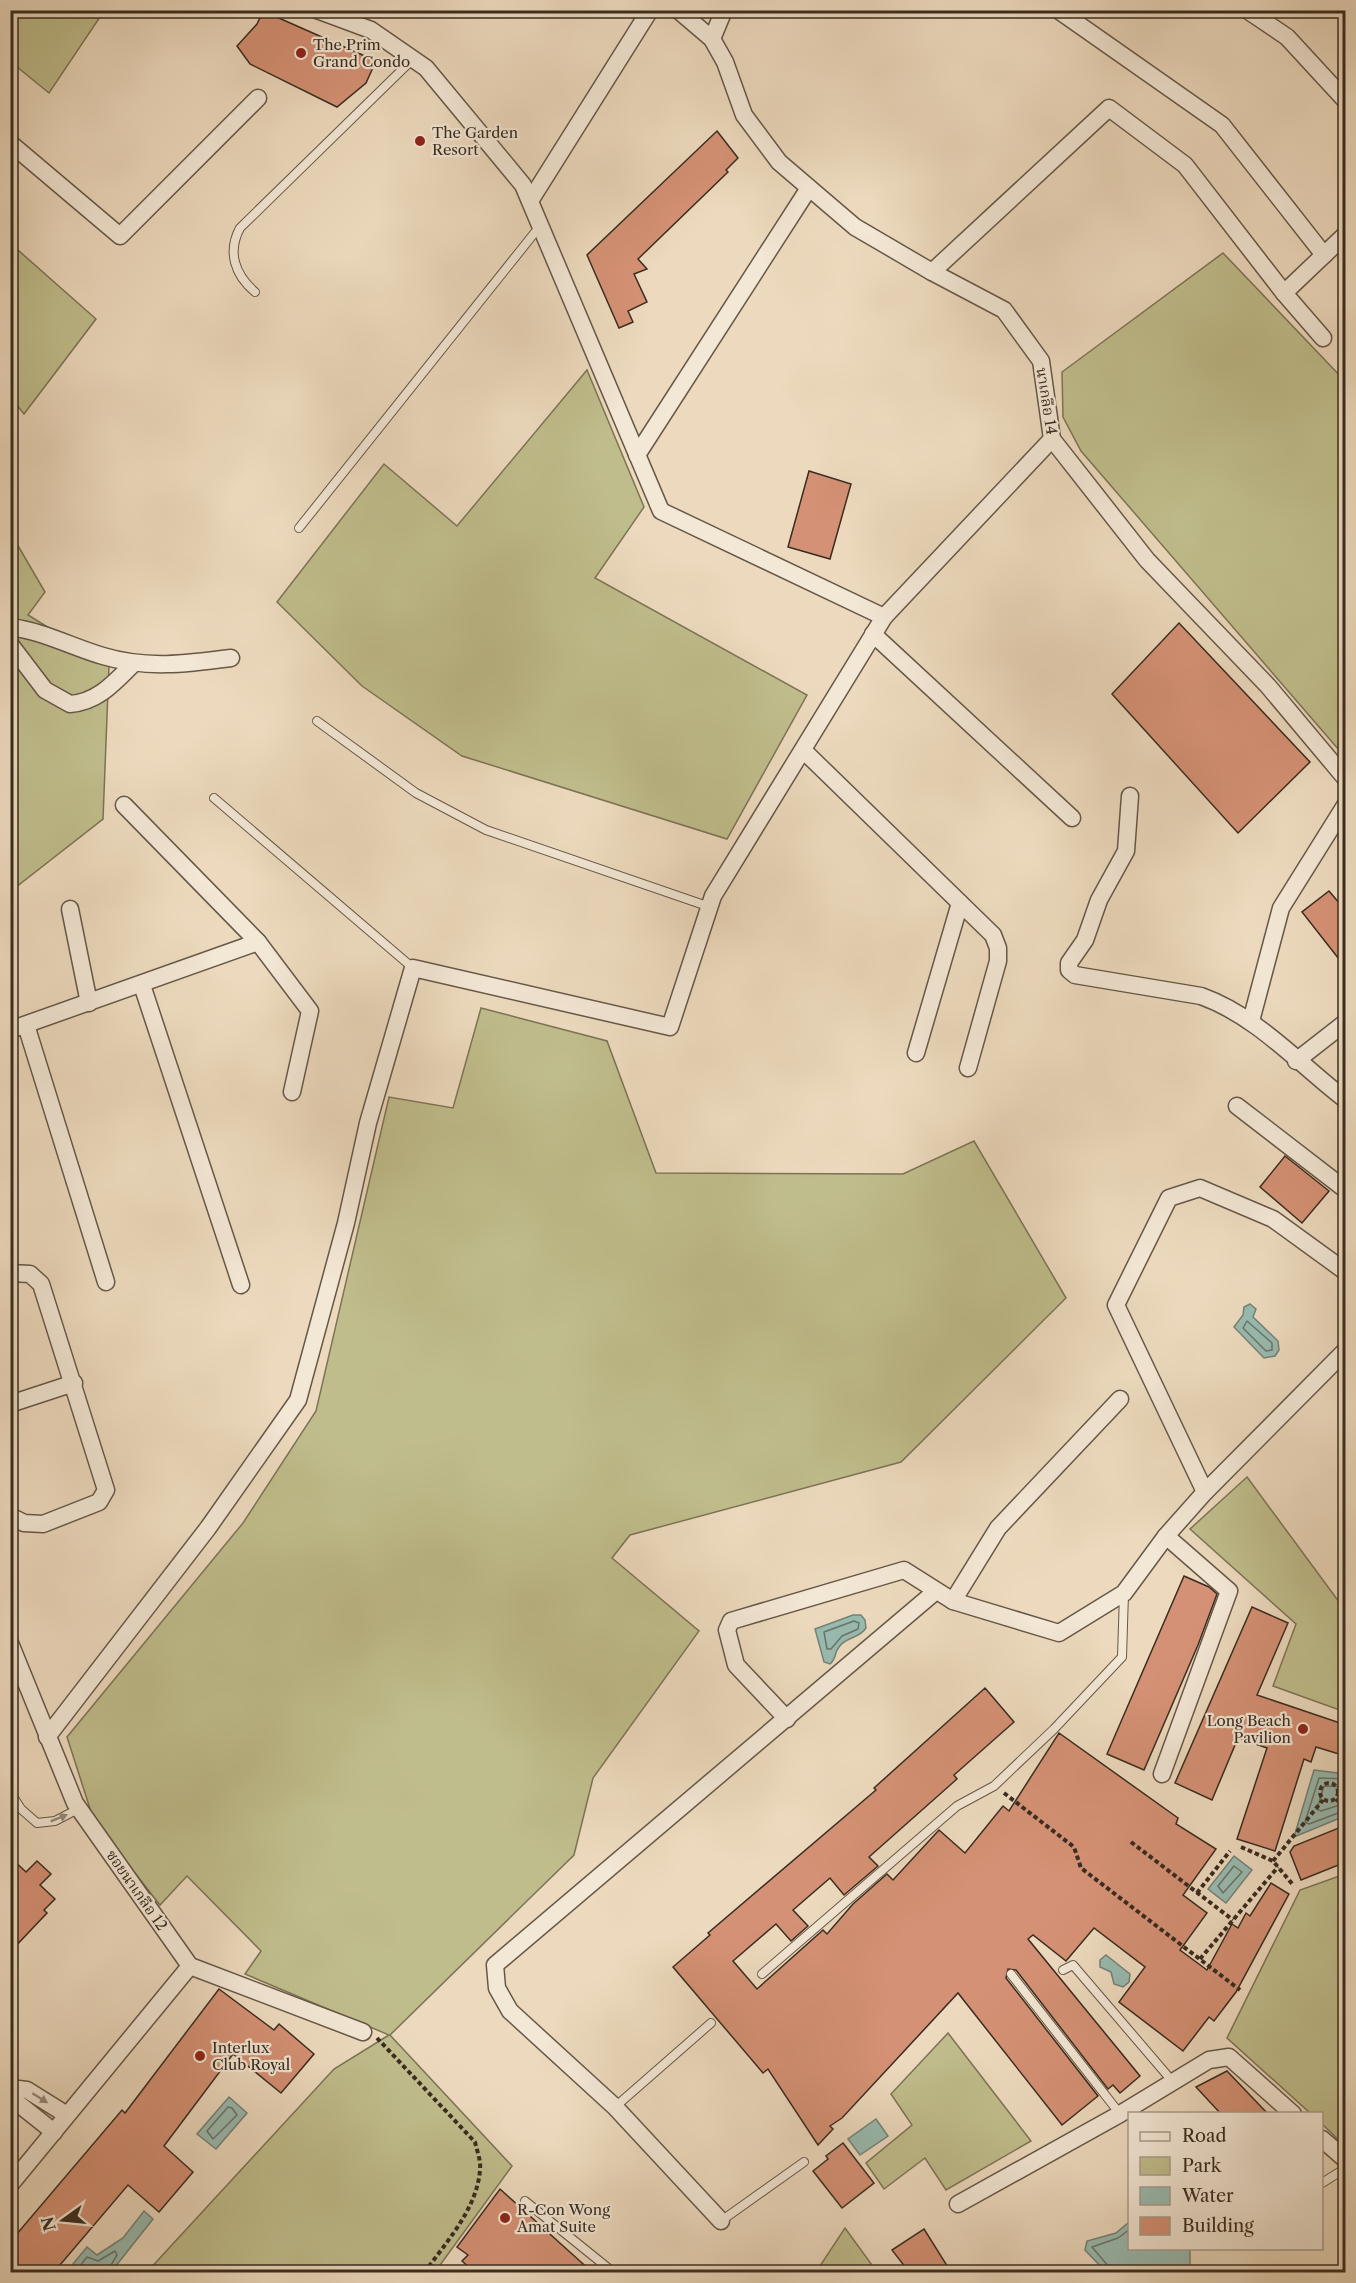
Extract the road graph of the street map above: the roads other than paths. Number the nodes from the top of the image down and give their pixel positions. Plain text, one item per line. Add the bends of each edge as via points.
1 (317, 10) edge
2 (651, 10) edge
3 (678, 10) edge
4 (724, 10) edge
5 (1058, 10) edge
6 (1247, 10) edge
7 (712, 39) junction
8 (413, 59) junction
9 (258, 98) dead end
10 (1346, 101) edge
11 (10, 142) edge
12 (809, 188) junction
13 (530, 201) junction
14 (540, 226) junction
15 (1346, 234) edge
16 (1324, 255) junction
17 (932, 272) junction
18 (255, 292) dead end
19 (1284, 293) junction
20 (1323, 338) dead end
21 (1052, 439) junction
22 (637, 455) junction
23 (299, 528) dead end
24 (884, 616) junction
25 (10, 627) edge
26 (873, 634) junction
27 (10, 644) edge
28 (231, 658) dead end
29 (134, 663) junction
30 (317, 721) dead end
31 (803, 750) junction
32 (1346, 779) edge
33 (1130, 796) dead end
34 (214, 798) dead end
35 (1346, 804) edge
36 (124, 805) dead end
37 (1072, 818) dead end
38 (960, 903) junction
39 (710, 907) junction
40 (70, 909) dead end
41 (258, 942) junction
42 (413, 968) junction
43 (142, 985) junction
44 (89, 1003) junction
45 (1251, 1021) junction
46 (1346, 1022) edge
47 (18, 1028) edge
48 (916, 1053) dead end
49 (1296, 1060) junction
50 (968, 1068) dead end
51 (292, 1092) dead end
52 (1346, 1100) edge
53 (1237, 1106) dead end
54 (1346, 1190) edge
55 (1346, 1272) edge
56 (10, 1273) edge
57 (106, 1282) dead end
58 (241, 1285) dead end
59 (1346, 1350) edge
60 (74, 1383) junction
61 (1120, 1399) dead end
62 (10, 1404) edge
63 (1205, 1492) junction
64 (10, 1516) edge
65 (1166, 1536) junction
66 (936, 1591) junction
67 (1124, 1593) junction
68 (953, 1600) junction
69 (10, 1643) edge
70 (787, 1719) junction
71 (47, 1737) junction
72 (1162, 1774) dead end
73 (10, 1792) edge
74 (80, 1808) junction
75 (190, 1966) junction
76 (1063, 1970) dead end
77 (762, 1974) dead end
78 (1011, 1974) dead end
79 (711, 2023) dead end
80 (363, 2032) road end
81 (1173, 2082) junction
82 (10, 2088) edge
83 (10, 2097) edge
84 (615, 2108) junction
85 (1291, 2112) edge
86 (1120, 2114) junction
87 (68, 2115) junction
88 (54, 2132) junction
89 (1323, 2140) edge
90 (1346, 2160) edge
91 (804, 2162) dead end
92 (1346, 2168) edge
93 (1323, 2182) edge
94 (10, 2185) edge
95 (525, 2200) dead end
96 (958, 2204) dead end
97 (721, 2221) joint
98 (613, 2272) edge

1 - 8 street via 371,30
2 - 13 street
3 - 7 street, นาเกลือ 14
4 - 7 street
5 - 16 street via 1222,125
6 - 10 street via 1287,37
7 - 12 street, นาเกลือ 14 via 725,62 744,115 779,162
8 - 13 street via 426,68 523,185
8 - 18 lane via 240,228 233,246 235,267
9 - 11 street via 120,236
12 - 17 street, นาเกลือ 14 via 855,227
12 - 22 street
13 - 14 street
14 - 22 street
14 - 23 lane
15 - 16 street
16 - 19 street
17 - 19 street via 1109,108 1185,165
17 - 21 street, นาเกลือ 14 via 1004,310 1011,318 1041,361
19 - 20 street
21 - 24 street
21 - 32 street, นาเกลือ 14 via 1147,560 1268,686
22 - 24 street via 661,511
24 - 26 street
25 - 29 street
26 - 31 street
26 - 37 street
27 - 29 street via 45,690 70,704 95,698
28 - 29 street via 156,666
30 - 39 lane via 416,793 486,830
31 - 38 street
31 - 39 street
33 - 45 street via 1126,851 1099,900 1092,926 1069,963 1069,970 1075,975 1201,996
34 - 42 lane
35 - 45 street via 1281,908
36 - 41 street
38 - 48 street
38 - 50 street via 993,935 998,948 998,961
39 - 42 street via 670,1027
40 - 44 street
41 - 43 street
41 - 51 street via 310,1011
42 - 71 street via 368,1124 346,1223 298,1400 208,1528
43 - 44 street
43 - 58 street
44 - 47 street
45 - 49 street
46 - 49 street
47 - 57 street
49 - 52 street
53 - 54 street
55 - 63 street via 1273,1219 1200,1188 1169,1198 1116,1305
56 - 60 street via 30,1274 41,1284
59 - 63 street
60 - 62 street
60 - 64 street via 103,1476 104,1498 43,1524 24,1523
61 - 68 street via 998,1528
63 - 65 street
65 - 67 street
65 - 72 street via 1229,1591
66 - 68 street
66 - 70 street
66 - 70 street via 904,1570 897,1570 731,1621 727,1630 736,1665
67 - 68 street via 1059,1633
67 - 77 lane via 1122,1657 1054,1729 994,1786 957,1806
69 - 71 street, ซอยนาเกลือ 12
70 - 84 street via 495,1965 497,1988 510,2010
71 - 74 street, ซอยนาเกลือ 12
73 -> 74 lane via 37,1823 55,1821
74 - 75 street, ซอยนาเกลือ 12
75 - 80 street
75 - 87 street
76 - 81 lane via 1073,1965
78 - 86 lane
79 - 84 lane
81 - 85 street via 1209,2060 1229,2057
81 - 86 street
82 -> 87 street via 27,2090
83 - 88 street
84 - 97 street
86 - 96 street
87 - 88 street
88 - 94 street
89 - 90 street
91 - 97 lane
92 - 93 lane
95 - 98 lane

